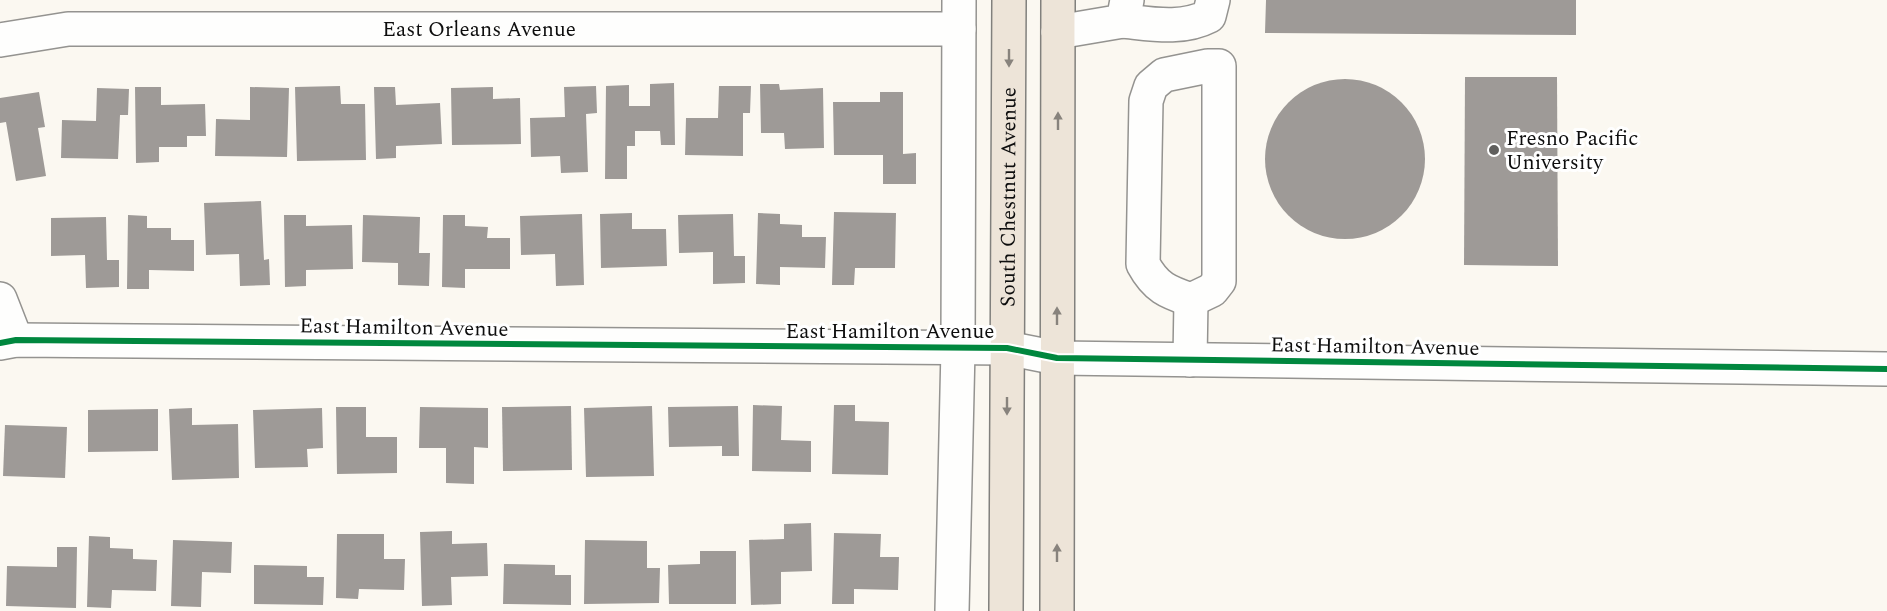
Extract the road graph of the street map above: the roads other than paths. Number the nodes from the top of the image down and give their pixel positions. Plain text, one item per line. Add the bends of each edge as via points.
1 (1009, 0) edge
2 (1058, 0) edge
3 (1211, 8) edge
4 (1125, 10) edge
5 (959, 14) edge
6 (1058, 32) junction
7 (0, 40) edge
8 (1219, 66) junction
9 (0, 299) edge
10 (1191, 300) junction
11 (8, 341) edge
12 (1007, 348) junction
13 (958, 349) junction
14 (1057, 358) junction
15 (1190, 360) junction
16 (1887, 369) edge
17 (952, 611) edge
18 (1006, 611) edge
19 (1057, 611) edge

1 -> 12 main road, South Chestnut Avenue
2 - 6 main road
3 - 4 street via 1194,23 1159,25
3 - 8 street
4 - 6 street
5 - 7 street, East Orleans Avenue via 68,29
5 - 13 street
14 -> 6 main road
8 - 10 street via 1219,281 1212,290
8 - 10 street via 1164,75 1151,86 1146,101 1143,264 1165,291
9 - 11 street
10 - 15 street
11 - 13 street, East Hamilton Avenue
12 - 13 street, East Hamilton Avenue
12 - 14 street, East Hamilton Avenue
12 -> 18 main road, South Chestnut Avenue
13 - 17 street
14 - 15 street, East Hamilton Avenue
19 -> 14 main road
15 - 16 street, East Hamilton Avenue

